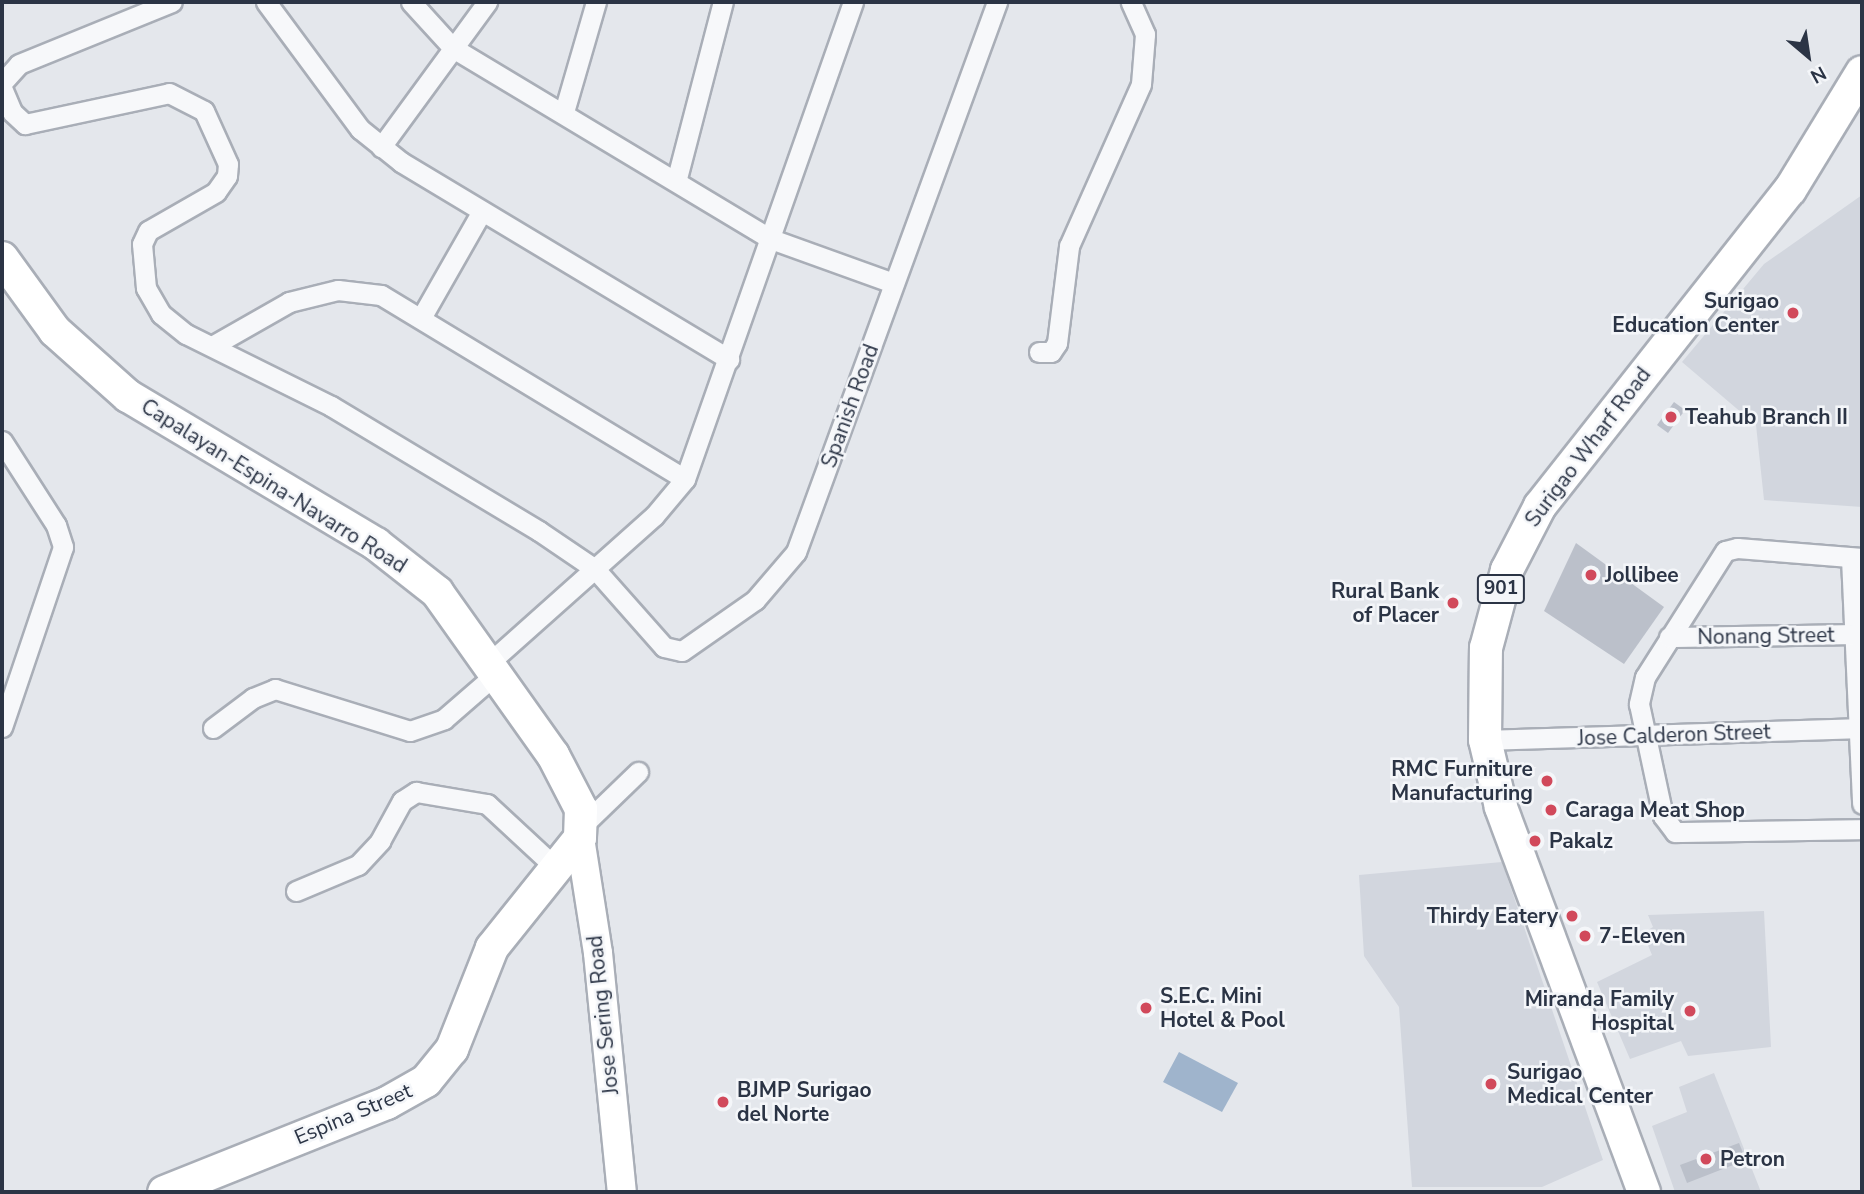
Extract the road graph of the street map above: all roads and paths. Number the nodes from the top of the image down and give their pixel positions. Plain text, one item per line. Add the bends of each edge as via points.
1 (172, 2) edge
2 (266, 2) edge
3 (411, 2) edge
4 (486, 2) edge
5 (596, 2) edge
6 (723, 2) edge
7 (853, 2) edge
8 (997, 2) edge
9 (1131, 2) edge
10 (453, 48) junction
11 (1862, 72) edge
12 (2, 83) edge
13 (2, 88) edge
14 (564, 112) junction
15 (381, 147) junction
16 (677, 178) junction
17 (482, 211) junction
18 (771, 239) junction
19 (6, 275) edge
20 (893, 283) junction
21 (421, 318) junction
22 (212, 346) junction
23 (1039, 352) dead end
24 (729, 359) junction
25 (2, 441) edge
26 (685, 479) junction
27 (1856, 558) edge
28 (595, 569) junction
29 (1859, 635) edge
30 (1669, 636) junction
31 (493, 668) junction
32 (2, 727) edge
33 (213, 728) dead end
34 (1861, 728) edge
35 (1643, 735) junction
36 (1485, 740) junction
37 (638, 772) dead end
38 (1862, 804) edge
39 (1862, 829) edge
40 (581, 832) junction
41 (555, 867) junction
42 (296, 891) dead end
43 (164, 1192) edge
44 (622, 1192) edge
45 (1644, 1192) edge

1 - 12 street via 146,17 19,64
2 - 15 street via 344,109
3 - 10 street
4 - 10 street
5 - 14 street
6 - 16 street
7 - 18 street
8 - 20 street, Spanish Road
9 - 23 street via 1145,34 1142,84 1069,246 1057,343 1051,352
10 - 14 street
10 - 15 street
11 - 36 main road, Surigao Wharf Road / 901 via 1797,180 1564,472 1522,537 1507,570 1486,649
13 - 22 street via 12,112 25,124 169,93 204,111 228,164 227,176 216,191 148,231 141,260 146,288 161,314
14 - 16 street
15 - 17 street
16 - 18 street
17 - 21 street
17 - 24 street
18 - 20 street
18 - 24 street
19 - 31 main road, Capalayan-Espina-Navarro Road via 77,354 128,396 408,567 450,606
20 - 28 street, Spanish Road via 806,527 779,576 755,600 689,648 674,651
21 - 22 street via 382,295 338,290 262,313
21 - 26 street
22 - 28 street via 331,406
24 - 26 street
25 - 32 street via 57,525 63,547
26 - 28 street via 654,516
27 - 29 street
27 - 30 street via 1731,549 1720,556
28 - 31 street
29 - 30 street, Nonang Street
29 - 34 street
30 - 35 street via 1640,690
31 - 33 street via 444,719 411,731 275,689 253,698
31 - 40 main road, Capalayan-Espina-Navarro Road via 565,773 581,808
34 - 35 street, Jose Calderon Street
34 - 38 street
35 - 36 street, Jose Calderon Street
35 - 39 street via 1663,816 1675,832
36 - 45 main road, Surigao Wharf Road / 901 via 1501,807
37 - 40 street
40 - 41 main road, Espina Street
40 - 44 main road, Jose Sering Road
41 - 42 street via 487,804 416,792 402,801 380,841 358,865
41 - 43 main road, Espina Street via 492,948 452,1049 426,1081 387,1103

